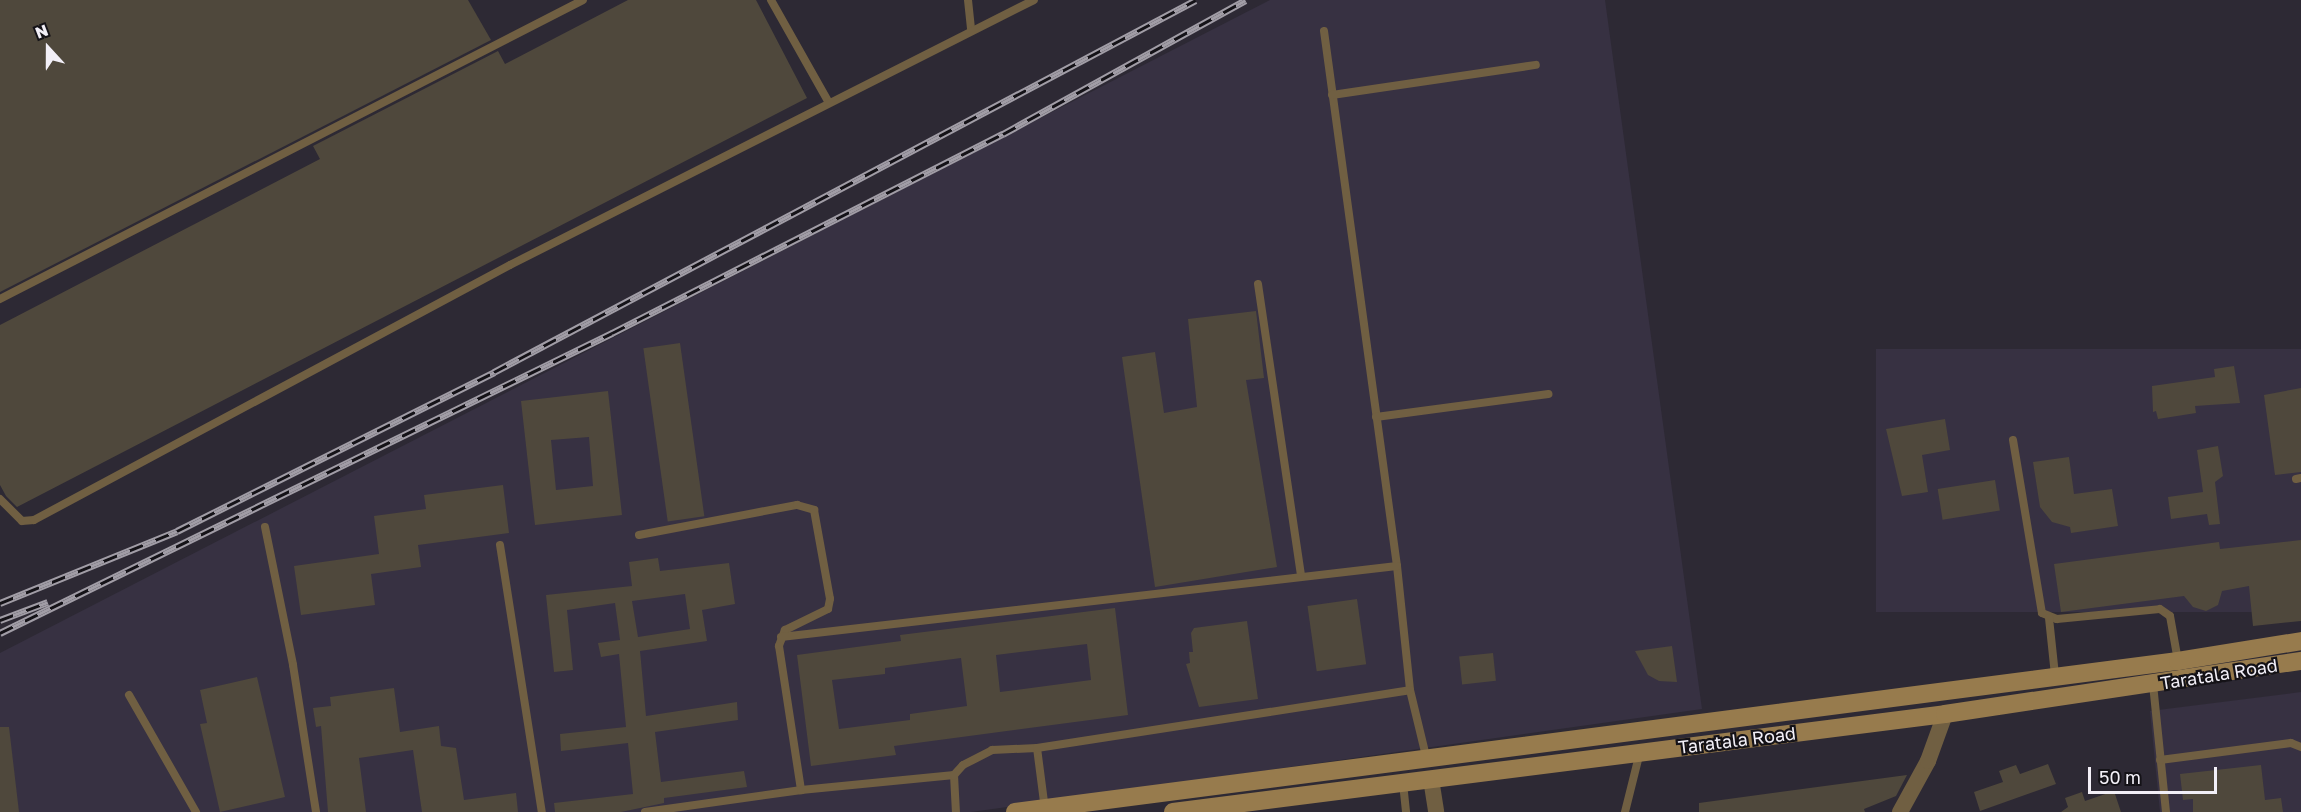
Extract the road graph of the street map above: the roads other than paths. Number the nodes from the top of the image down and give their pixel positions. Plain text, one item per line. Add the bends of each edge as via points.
1 (584, 0) edge
2 (771, 0) edge
3 (968, 0) edge
4 (1034, 0) edge
5 (971, 31) junction
6 (1324, 31) dead end
7 (1536, 64) dead end
8 (1332, 95) junction
9 (829, 103) junction
10 (1258, 284) dead end
11 (0, 299) edge
12 (1548, 394) dead end
13 (1376, 417) junction
14 (2013, 440) dead end
15 (0, 499) edge
16 (265, 527) dead end
17 (639, 535) dead end
18 (500, 544) dead end
19 (1397, 566) junction
20 (1301, 576) junction
21 (2049, 618) junction
22 (781, 637) junction
23 (2301, 641) edge
24 (2178, 661) junction
25 (2301, 661) edge
26 (2055, 675) junction
27 (2153, 684) junction
28 (1967, 687) junction
29 (1410, 690) junction
30 (129, 695) dead end
31 (1969, 710) junction
32 (1945, 714) junction
33 (2301, 747) edge
34 (1037, 748) junction
35 (1640, 752) junction
36 (1426, 756) junction
37 (2160, 760) junction
38 (954, 775) junction
39 (1431, 779) junction
40 (1403, 783) junction
41 (801, 790) junction
42 (1045, 810) edge
43 (1209, 810) edge
44 (196, 812) edge
45 (316, 812) edge
46 (543, 812) edge
47 (645, 812) edge
48 (956, 812) edge
49 (1016, 812) edge
50 (1173, 812) edge
51 (1406, 812) edge
52 (1436, 812) edge
53 (1624, 812) edge
54 (1900, 812) edge
55 (2166, 812) edge

1 - 11 lane
2 - 9 lane
3 - 5 lane
4 - 5 lane
5 - 9 lane
6 - 8 lane
7 - 8 lane
8 - 13 lane
9 - 15 lane via 499,270 34,520 22,521
10 - 20 lane
12 - 13 lane
13 - 19 lane
14 - 21 lane via 2038,606
16 - 45 lane via 293,665
17 - 22 lane via 797,506 814,510 830,599 828,609 794,624
18 - 46 lane
19 - 20 lane
19 - 29 lane
20 - 22 lane
21 - 24 lane via 2160,609 2170,616
21 - 26 lane
22 - 41 lane via 780,657
23 - 24 main road
24 - 26 main road
25 - 27 main road, Taratala Road
26 - 28 main road
27 - 31 main road, Taratala Road
27 - 37 lane
28 - 31 main road
28 - 36 main road
29 - 34 lane
29 - 36 lane
30 - 44 lane
31 - 32 main road, Taratala Road
32 - 35 main road, Taratala Road
32 - 54 street via 1928,761
33 - 37 lane via 2291,743
34 - 38 lane via 992,750 963,765
34 - 42 lane
35 - 39 main road, Taratala Road
35 - 53 lane
36 - 42 main road
37 - 55 lane
38 - 41 lane
38 - 48 lane
39 - 40 main road, Taratala Road
39 - 52 street
40 - 43 main road, Taratala Road
40 - 51 lane
41 - 47 lane
42 - 49 main road
43 - 50 main road, Taratala Road

